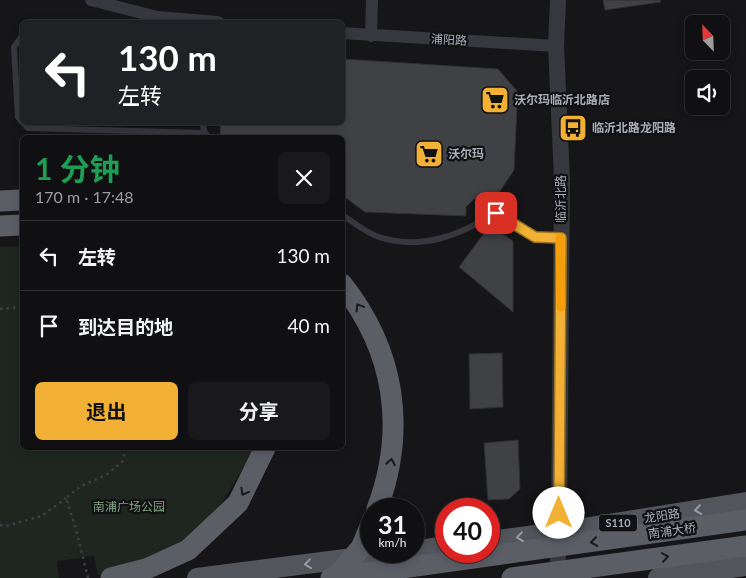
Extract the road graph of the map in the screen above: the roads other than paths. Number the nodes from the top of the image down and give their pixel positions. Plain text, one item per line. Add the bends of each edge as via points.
1 (91, 0) edge
2 (372, 0) edge
3 (558, 0) edge
4 (182, 20) edge
5 (345, 33) edge
6 (371, 36) junction
7 (20, 39) edge
8 (556, 46) junction
9 (20, 119) edge
10 (26, 125) edge
11 (207, 135) edge
12 (20, 200) edge
13 (0, 201) edge
14 (345, 217) edge
15 (20, 225) edge
16 (0, 226) edge
17 (561, 238) junction
18 (345, 288) edge
19 (264, 450) edge
20 (381, 498) edge
21 (746, 502) edge
22 (746, 520) edge
23 (559, 532) junction
24 (500, 540) edge
25 (746, 546) edge
26 (360, 549) edge
27 (360, 557) edge
28 (746, 566) edge
29 (111, 578) edge
30 (197, 578) edge
31 (331, 578) edge
32 (335, 578) edge
33 (512, 578) edge
34 (556, 578) edge
35 (658, 578) edge

1 - 4 street
2 - 6 street
3 - 8 street, 临沂北路
5 - 6 street, 浦阳路
6 - 8 street, 浦阳路
7 - 9 lane via 14,47
8 - 17 street, 临沂北路 via 562,179
10 - 11 lane via 28,128
12 - 13 highway
14 - 17 lane via 378,237 414,244 473,226 496,213 535,237
15 - 16 highway
17 - 23 street, 临沂北路
20 -> 18 highway via 394,445 394,417 380,348 366,318
19 -> 29 highway via 238,502 188,550 146,569
21 -> 23 main road, 龙阳路 / S110
22 -> 31 highway, 南浦大桥, bridge
23 -> 24 main road, 龙阳路 / S110
23 - 34 street, 临沂北路
33 -> 25 highway, 南浦大桥, bridge
26 - 32 highway, bridge
27 -> 30 main road
28 - 35 main road

